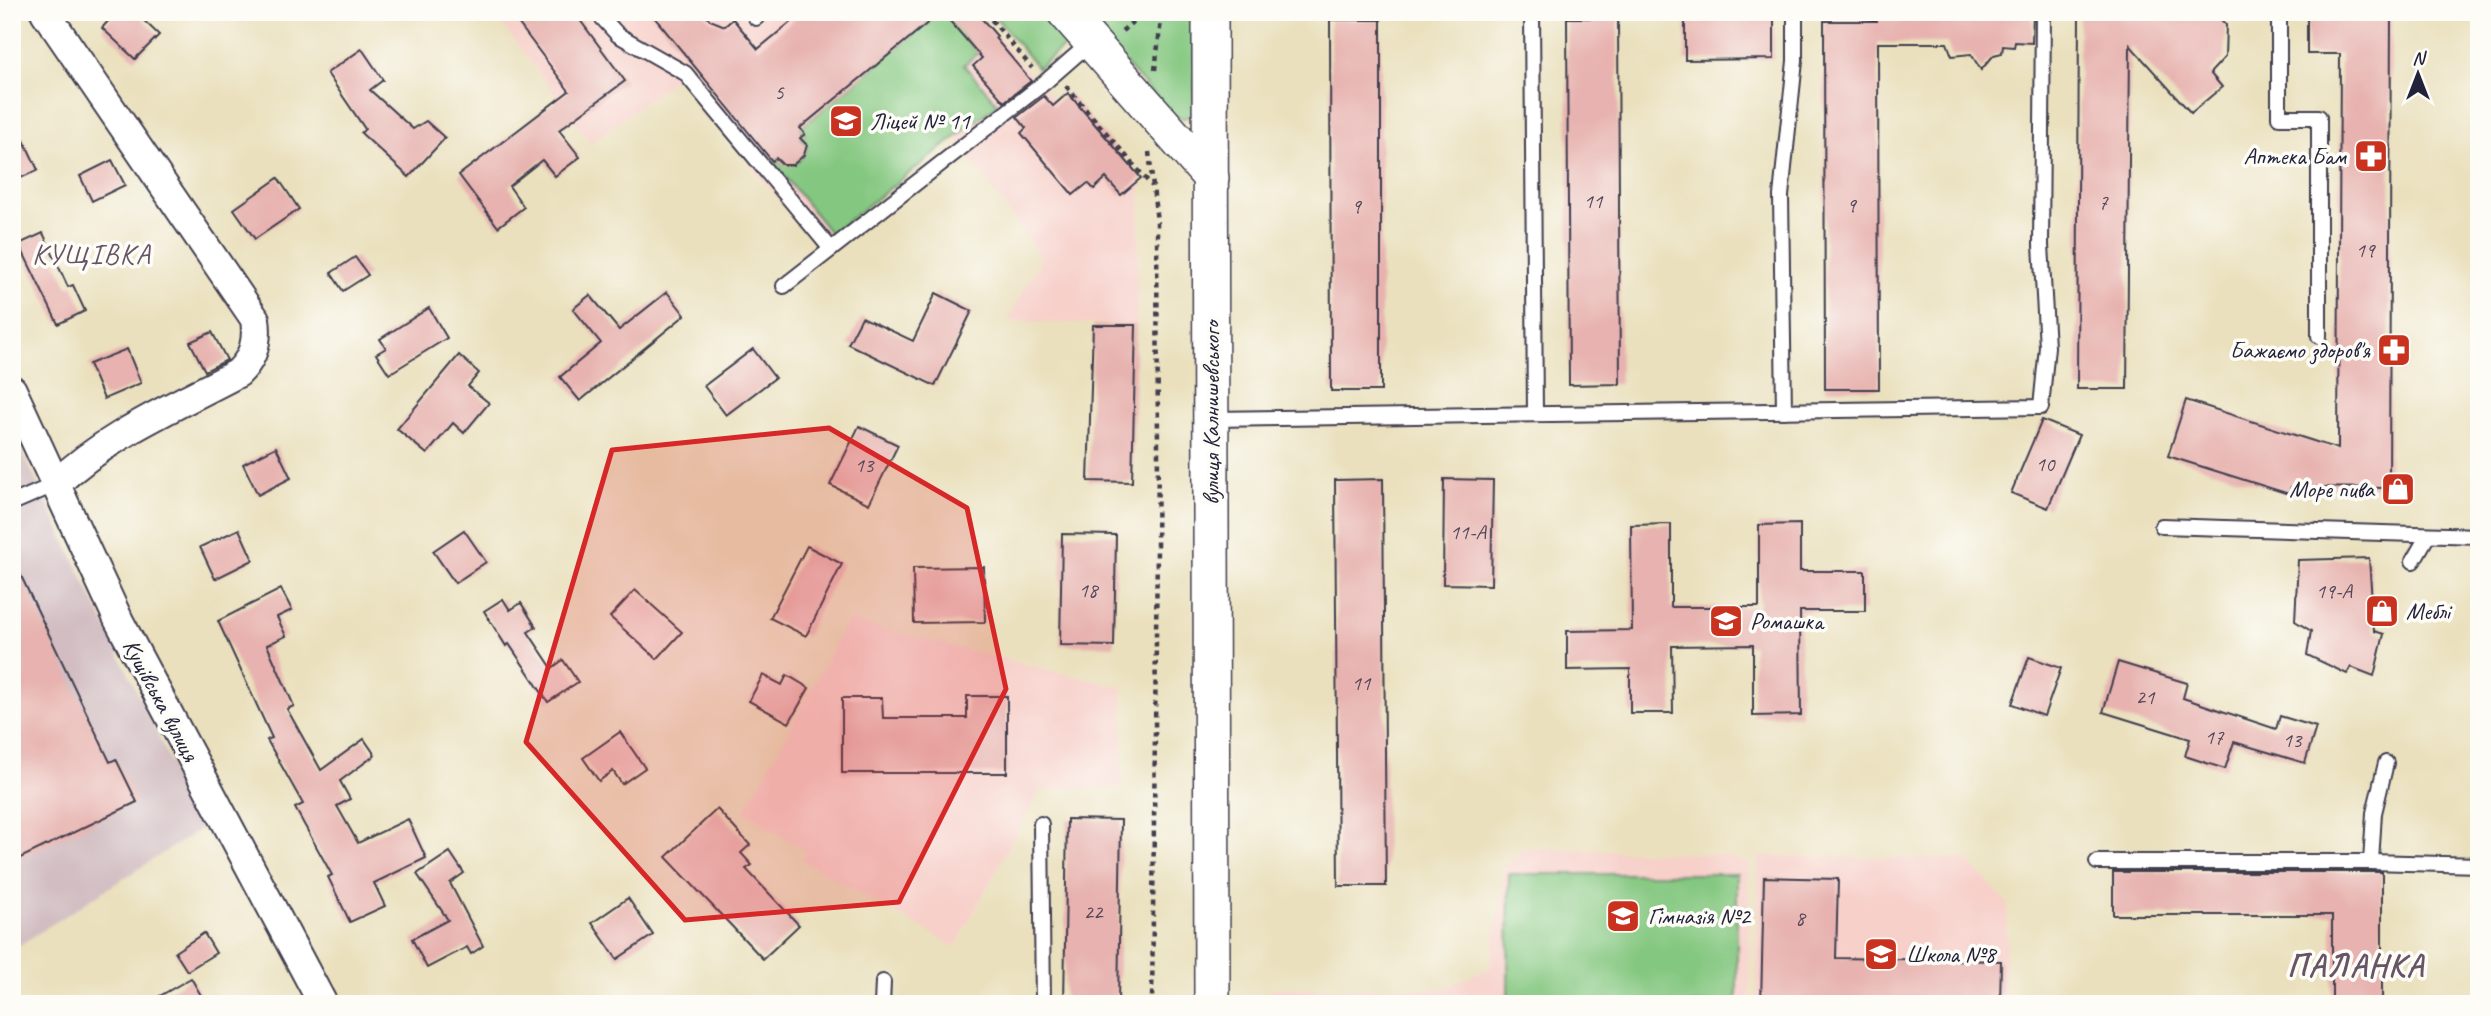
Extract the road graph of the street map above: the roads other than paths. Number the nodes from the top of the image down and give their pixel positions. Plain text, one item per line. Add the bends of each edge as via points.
1 (45, 12) edge
2 (597, 12) edge
3 (1065, 12) edge
4 (1210, 12) edge
5 (1532, 12) edge
6 (1795, 12) edge
7 (2043, 12) edge
8 (2279, 12) edge
9 (1091, 42) junction
10 (1211, 178) junction
11 (831, 249) junction
12 (784, 286) dead end
13 (2319, 336) dead end
14 (12, 390) edge
15 (1784, 411) junction
16 (1535, 414) junction
17 (1211, 419) junction
18 (55, 484) junction
19 (12, 503) edge
20 (2162, 526) dead end
21 (2428, 535) junction
22 (2479, 536) edge
23 (2413, 561) dead end
24 (2386, 764) dead end
25 (1041, 824) dead end
26 (2097, 862) dead end
27 (2371, 862) junction
28 (2479, 865) edge
29 (883, 982) dead end
30 (323, 1004) edge
31 (882, 1004) edge
32 (1043, 1004) edge
33 (1212, 1004) edge

1 - 18 street via 256,319 257,335 248,364 238,373 110,441
2 - 11 lane via 618,35 685,73
3 - 9 street
4 - 10 street, вулиця Калнишевського
5 - 16 lane
6 - 15 lane via 1796,61 1781,196
7 - 15 lane via 2041,245 2047,347 2041,407
8 - 13 lane via 2278,117 2319,117
9 - 10 street via 1149,124
9 - 11 lane
10 - 17 street, вулиця Калнишевського
11 - 12 lane
14 - 18 street, Кущівська вулиця
15 - 16 lane
16 - 17 lane
17 - 33 street, вулиця Калнишевського
18 - 19 lane
18 - 30 street, Кущівська вулиця via 119,621
20 - 21 lane
21 - 22 lane
21 - 23 lane
24 - 27 lane via 2374,813
25 - 32 lane
26 - 27 lane
27 - 28 lane
29 - 31 lane

